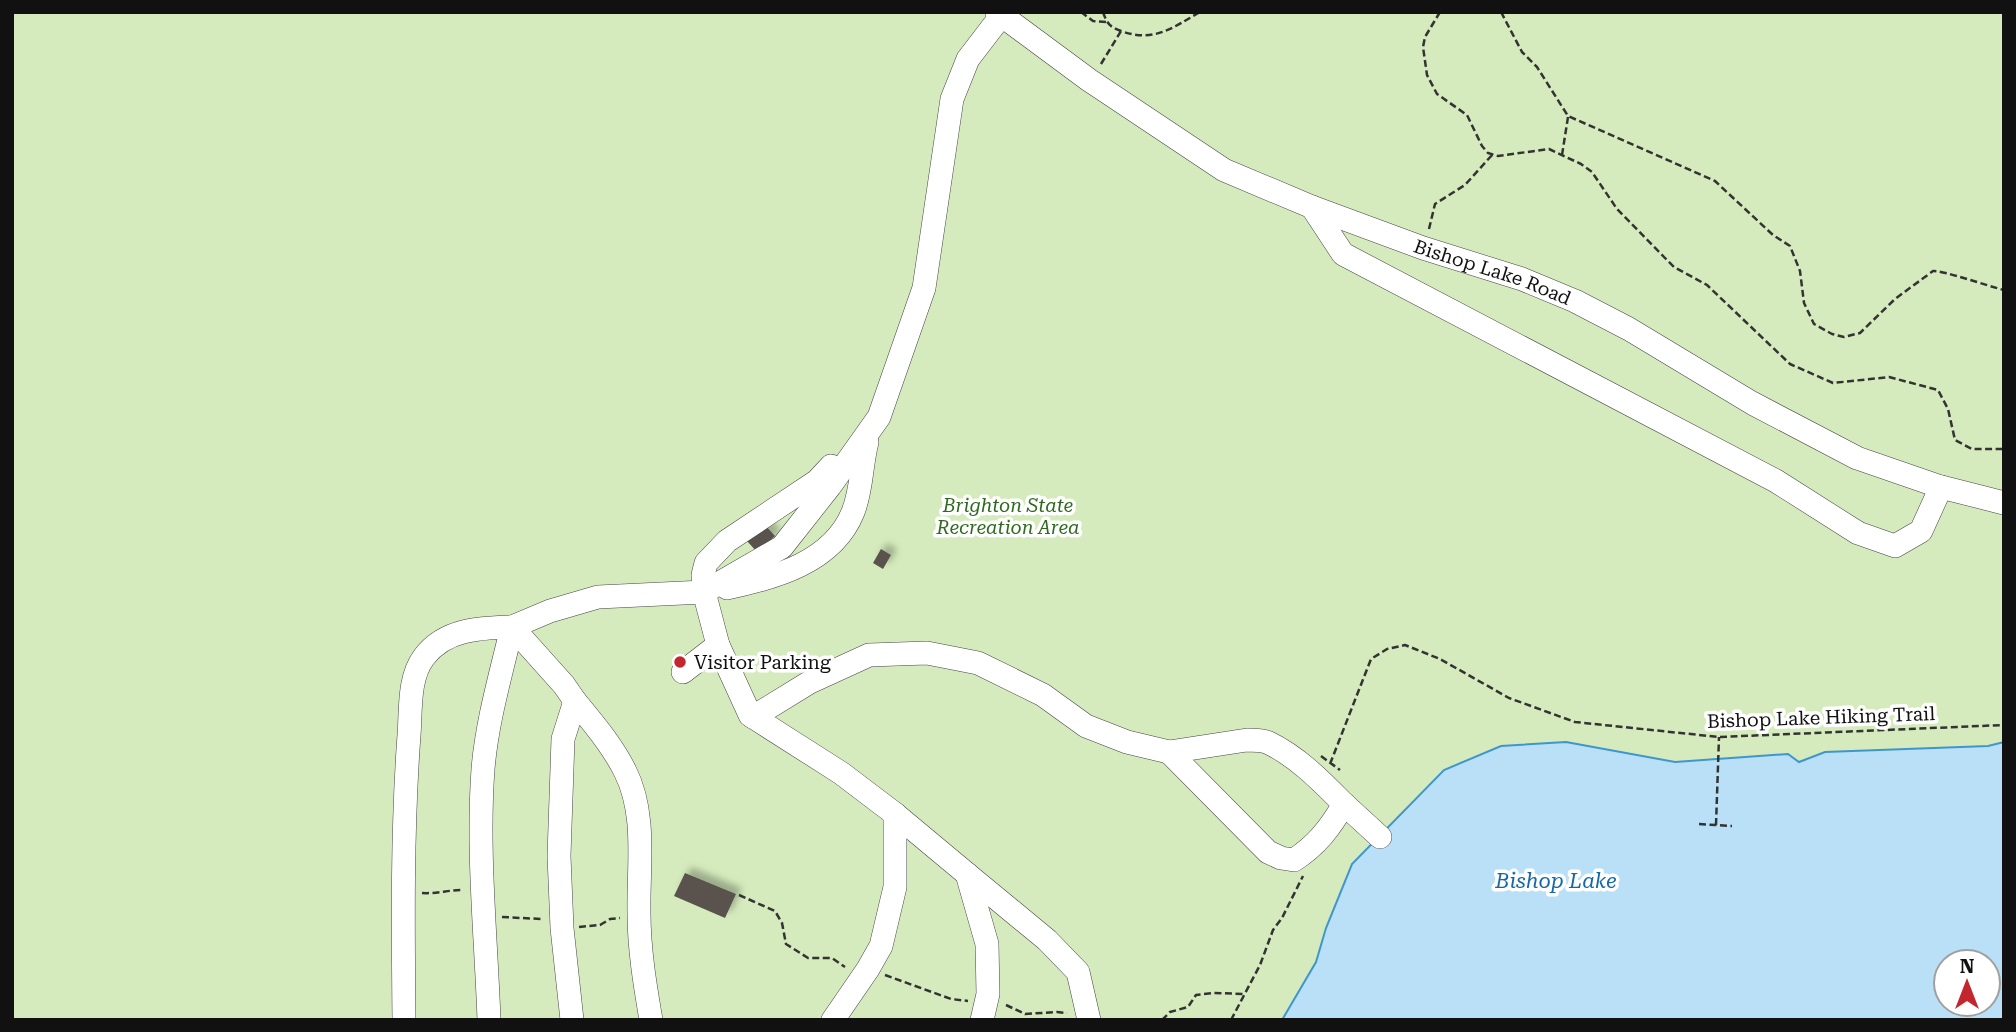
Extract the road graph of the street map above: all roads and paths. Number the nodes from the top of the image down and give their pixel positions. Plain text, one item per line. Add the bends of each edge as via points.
1 (1081, 12) edge
2 (1102, 12) edge
3 (1200, 12) edge
4 (1440, 12) edge
5 (1501, 12) edge
6 (999, 14) edge
7 (1106, 22) junction
8 (1121, 31) junction
9 (1089, 80) junction
10 (1568, 116) junction
11 (1492, 155) junction
12 (1562, 155) junction
13 (1312, 207) junction
14 (1423, 248) junction
15 (2004, 290) edge
16 (879, 417) junction
17 (2004, 449) edge
18 (1941, 487) junction
19 (2004, 503) edge
20 (704, 592) junction
21 (512, 627) junction
22 (718, 645) junction
23 (683, 672) dead end
24 (575, 701) junction
25 (753, 717) junction
26 (591, 720) junction
27 (2004, 724) edge
28 (1719, 737) junction
29 (563, 739) junction
30 (1169, 752) junction
31 (1340, 770) dead end
32 (1325, 771) junction
33 (1344, 804) junction
34 (895, 814) junction
35 (1699, 824) dead end
36 (1716, 825) junction
37 (1732, 826) dead end
38 (1380, 837) dead end
39 (931, 843) junction
40 (1310, 849) junction
41 (895, 852) junction
42 (967, 874) junction
43 (484, 890) junction
44 (404, 892) junction
45 (739, 895) dead end
46 (485, 916) junction
47 (639, 917) junction
48 (562, 924) junction
49 (860, 979) junction
50 (1245, 994) junction
51 (404, 1020) edge
52 (489, 1020) edge
53 (572, 1020) edge
54 (650, 1020) edge
55 (833, 1020) edge
56 (982, 1020) edge
57 (1088, 1020) edge
58 (1162, 1020) edge
59 (1231, 1020) edge

1 - 7 path via 1093,21
2 - 7 path
3 - 8 path via 1149,37
4 - 11 path via 1423,47 1430,83 1437,94 1467,115 1482,146
5 - 10 path via 1522,52
6 - 9 street, Bishop Lake Road
6 - 16 street via 968,59 952,99 924,288
7 - 8 path
8 - 9 path
9 - 13 street, Bishop Lake Road via 1224,170
10 - 12 path
10 - 15 path via 1715,181 1790,246 1808,315 1832,334 1860,333 1933,271
11 - 12 path via 1549,149
11 - 14 path via 1465,185 1435,204
12 - 17 path via 1592,172 1617,209 1674,267 1707,285 1790,364 1833,383 1889,377 1938,390 1955,440 1972,449
13 - 14 street, Bishop Lake Road
13 - 18 street via 1343,254 1776,481 1858,533 1895,546 1921,531
14 - 18 street, Bishop Lake Road via 1575,301 1797,428 1857,458
16 - 20 street via 782,547
16 - 20 street via 817,481 727,541 706,563
16 - 20 street via 864,453 853,512 822,553 790,570
18 - 19 street, Bishop Lake Road
20 - 21 street via 598,597
20 - 22 street
21 - 24 street
21 - 43 street via 483,768
21 - 44 street via 472,628 444,639 423,658 411,702
22 - 23 street
22 - 25 street
24 - 26 street
24 - 29 street
25 - 30 street via 810,682 869,655 927,653 978,663 1043,695 1086,726 1127,743
25 - 34 street
26 - 29 street
26 - 47 street via 626,772 634,796
27 - 28 path, Bishop Lake Hiking Trail
28 - 32 path, Bishop Lake Hiking Trail via 1575,722 1509,698 1405,645 1371,659
28 - 36 path
29 - 48 street
30 - 32 street via 1267,741
30 - 40 street via 1268,852 1294,860
31 - 32 path
32 - 33 street
33 - 38 street
33 - 40 street via 1329,830
34 - 39 street
34 - 41 street
35 - 36 path
36 - 37 path
39 - 41 street
39 - 42 street
40 - 50 path via 1302,878
41 - 49 street via 895,887 881,946
42 - 56 street via 987,944 988,994
42 - 57 street via 1078,972
43 - 44 path
43 - 46 street
44 - 51 street
45 - 49 path via 775,911 786,944 808,958 832,958
46 - 48 path
46 - 52 street
47 - 48 path via 610,919 600,925
47 - 54 street
48 - 53 street
49 - 55 street
50 - 58 path via 1196,995 1188,1007
50 - 59 path

